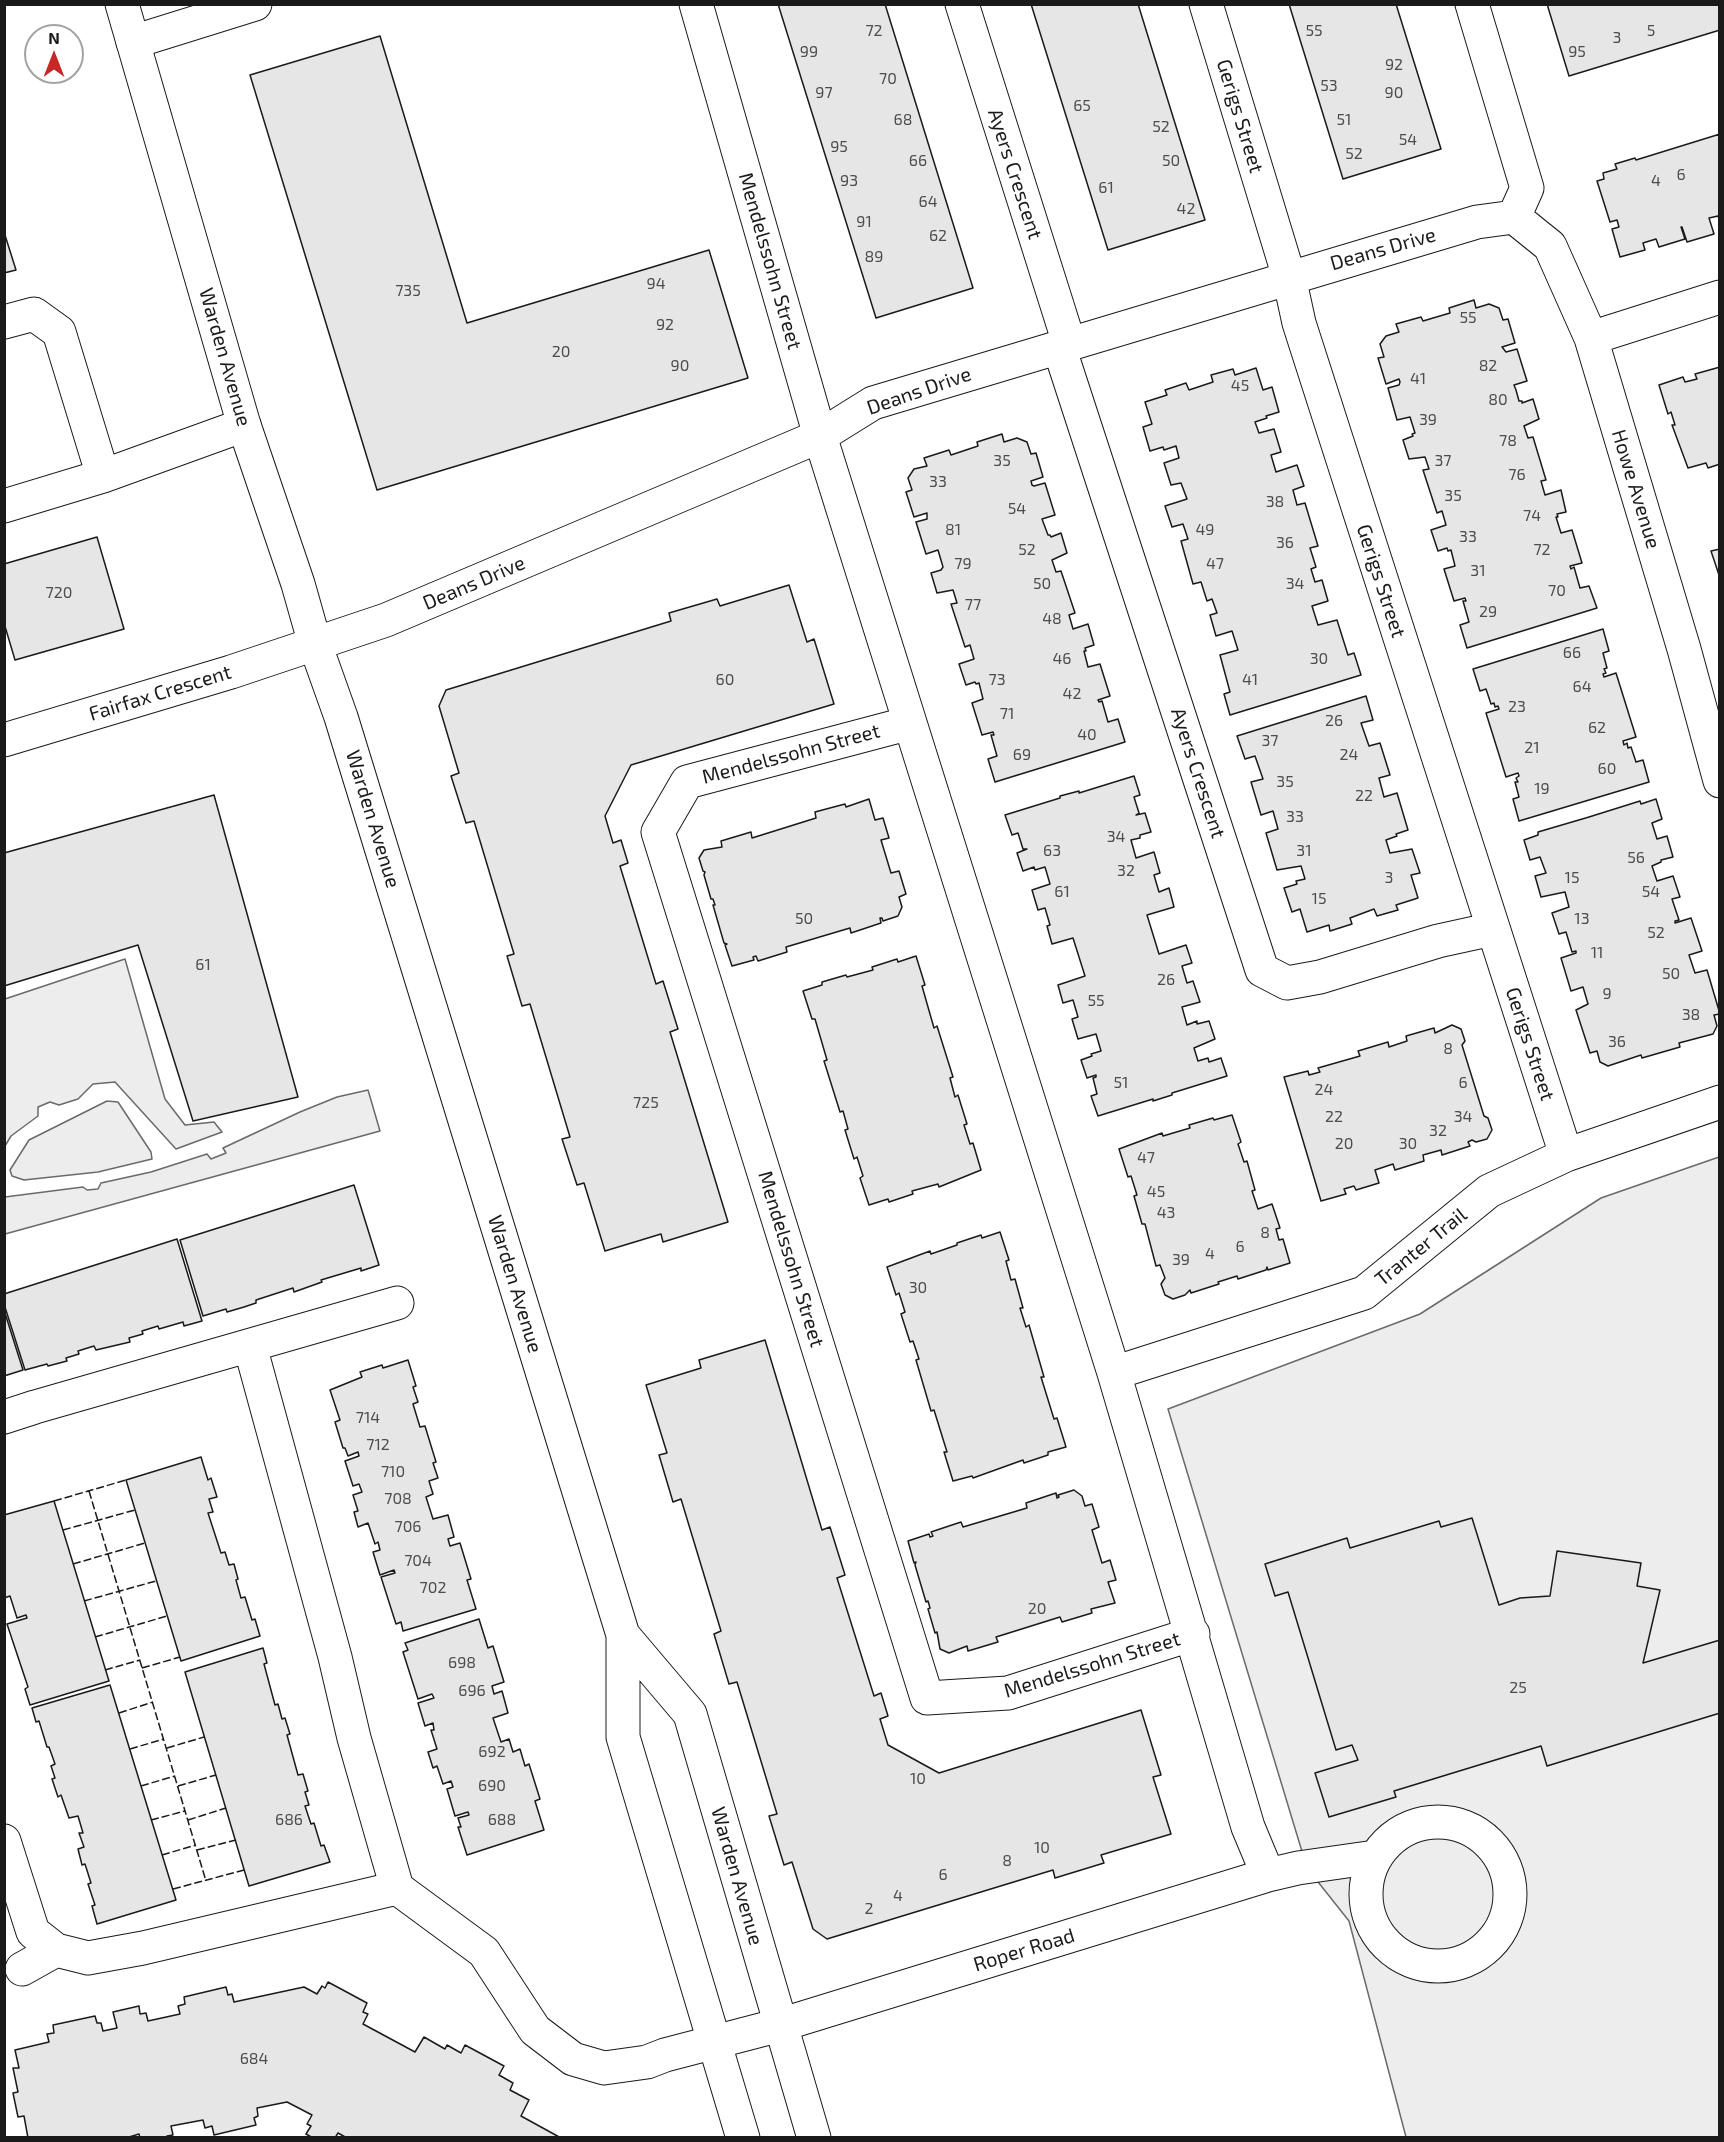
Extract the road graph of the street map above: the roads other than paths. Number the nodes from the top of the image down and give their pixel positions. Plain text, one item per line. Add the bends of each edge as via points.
1 (122, 4) edge
2 (255, 4) edge
3 (696, 4) edge
4 (962, 4) edge
5 (1206, 4) edge
6 (1472, 4) edge
7 (134, 42) junction
8 (1514, 217) junction
9 (1289, 277) junction
10 (1719, 297) edge
11 (4, 322) edge
12 (1591, 338) junction
13 (1064, 345) junction
14 (244, 424) junction
15 (820, 436) junction
16 (103, 476) junction
17 (4, 506) edge
18 (315, 644) junction
19 (1708, 695) edge
20 (910, 723) junction
21 (4, 740) edge
22 (1719, 781) edge
23 (1493, 928) junction
24 (1719, 1102) edge
25 (1566, 1155) junction
26 (396, 1303) dead end
27 (250, 1346) junction
28 (1114, 1373) junction
29 (4, 1418) edge
30 (1192, 1634) junction
31 (623, 1635) junction
32 (4, 1841) edge
33 (1375, 1857) junction
34 (1268, 1875) junction
35 (398, 1888) junction
36 (56, 1950) junction
37 (22, 1969) dead end
38 (780, 2025) junction
39 (714, 2042) junction
40 (743, 2138) edge
41 (814, 2138) edge

1 - 7 street, Warden Avenue
2 - 7 street
3 - 15 street, Mendelssohn Street
4 - 13 street, Ayers Crescent
5 - 9 street, Gerigs Street
6 - 8 street via 1527,188
7 - 14 street, Warden Avenue
8 - 9 street, Deans Drive via 1477,222
8 - 12 street, Howe Avenue via 1550,246
9 - 13 street, Deans Drive
9 - 23 street, Gerigs Street via 1299,324
10 - 12 street
11 - 16 street via 34,314 59,332
12 - 19 street, Howe Avenue via 1684,649
13 - 15 street, Deans Drive via 873,403
13 - 23 street, Ayers Crescent via 1262,970 1287,983
14 - 16 street
14 - 18 street, Warden Avenue
15 - 18 street, Deans Drive via 386,620
15 - 20 street, Mendelssohn Street
16 - 17 street
18 - 21 street, Fairfax Crescent
18 - 31 street, Warden Avenue via 341,717
19 - 22 street, Howe Avenue
20 - 28 street, Mendelssohn Street
20 - 30 street, Mendelssohn Street via 687,782 658,832 927,1698 1008,1693
23 - 25 street, Gerigs Street
24 - 25 street, Tranter Trail
25 - 28 street, Tranter Trail via 1489,1191 1364,1293
26 - 27 street
27 - 29 street
27 - 35 street
28 - 30 street, Mendelssohn Street
30 - 34 street, Mendelssohn Street via 1248,1827
31 - 38 street, Warden Avenue via 690,1714
31 - 39 street, Warden Avenue via 623,1737
32 - 36 street via 33,1932
33 - 33 street via 1366,1880 1366,1904 1373,1927 1387,1947 1407,1960 1431,1967 1455,1965 1476,1956 1494,1940 1506,1919 1509,1885 1496,1852 1479,1835 1458,1825 1434,1822 1411,1827 1391,1839
33 - 34 street, Roper Road
34 - 38 street, Roper Road
35 - 36 street via 88,1958
35 - 39 street, Roper Road via 484,1952 535,2030 573,2059 604,2068 647,2062
36 - 37 street
38 - 39 street, Roper Road
38 - 41 street, Warden Avenue
39 - 40 street, Warden Avenue

